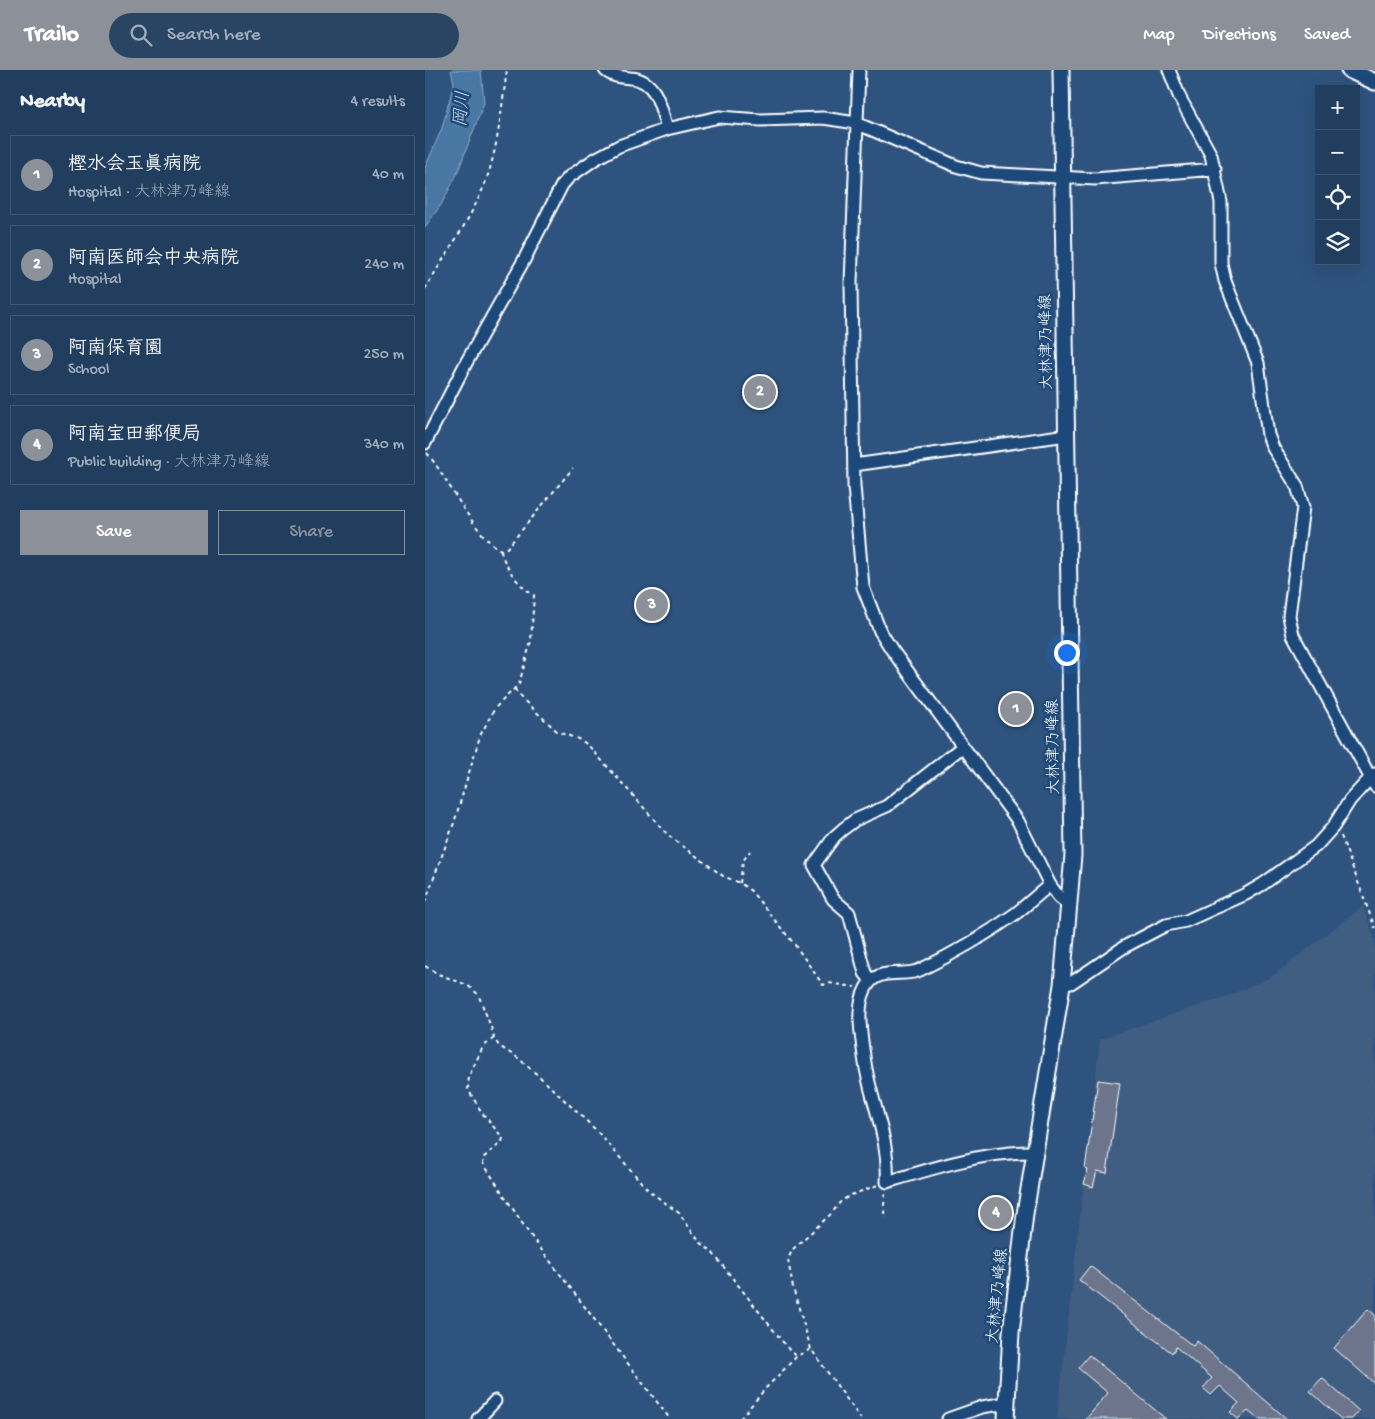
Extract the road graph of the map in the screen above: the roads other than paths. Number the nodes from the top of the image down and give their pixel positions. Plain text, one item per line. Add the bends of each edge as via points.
1 (605, 70) edge
2 (859, 70) edge
3 (1061, 70) edge
4 (1169, 70) edge
5 (1349, 70) edge
6 (1375, 82) edge
7 (856, 123) junction
8 (667, 129) junction
9 (1215, 169) junction
10 (1063, 177) junction
11 (1067, 435) junction
12 (425, 443) edge
13 (854, 465) junction
14 (962, 747) junction
15 (1373, 779) edge
16 (1051, 885) junction
17 (1069, 905) junction
18 (871, 981) junction
19 (1062, 985) junction
20 (1035, 1152) junction
21 (495, 1402) dead end
22 (1007, 1403) junction
23 (478, 1419) edge
24 (948, 1419) edge
25 (1006, 1419) edge

1 - 8 street via 611,75 638,78 649,84 656,93
2 - 7 street
3 - 10 main road, 大林津乃峰線
4 - 9 street
5 - 6 main road
7 - 8 street via 823,118 760,120 719,117
7 - 10 street via 956,166 981,173
7 - 13 street via 851,283
8 - 12 street via 619,146 564,182
9 - 10 street via 1095,179
9 - 15 street via 1221,202 1221,263 1225,281 1258,363 1268,435 1297,486 1303,507 1289,616 1293,635
10 - 11 main road, 大林津乃峰線
11 - 13 street
11 - 17 main road, 大林津乃峰線 via 1073,791
13 - 14 street via 863,587 880,631
14 - 16 street via 1018,821
14 - 18 street via 887,806 843,829 814,865 833,899 849,913 865,973
15 - 19 street via 1350,800 1316,846 1246,894 1186,921 1166,925 1124,947 1071,983
16 - 17 street
16 - 18 street via 1017,913 954,953 917,971 893,973
17 - 19 main road, 大林津乃峰線
18 - 20 street via 864,991 860,1007 864,1058 885,1138 887,1182 930,1168 1015,1152
19 - 20 main road, 大林津乃峰線
20 - 22 main road, 大林津乃峰線 via 1015,1306
21 - 23 street
22 - 24 street via 982,1407
22 - 25 main road, 大林津乃峰線

